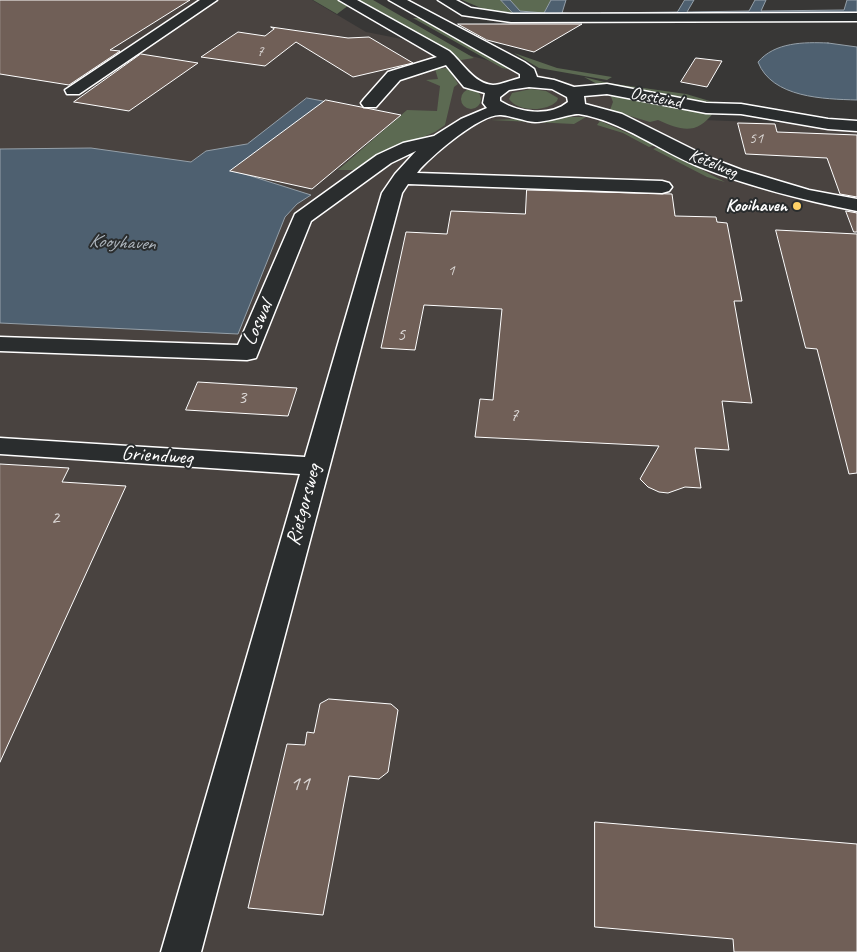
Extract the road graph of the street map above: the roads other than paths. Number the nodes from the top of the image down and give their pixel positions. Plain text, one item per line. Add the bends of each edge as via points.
1 (210, 0) edge
2 (346, 0) edge
3 (396, 0) edge
4 (445, 0) edge
5 (857, 17) edge
6 (449, 59) junction
7 (607, 81) dead end
8 (530, 82) junction
9 (74, 90) dead end
10 (573, 99) junction
11 (498, 100) junction
12 (370, 103) dead end
13 (741, 109) junction
14 (857, 126) edge
15 (442, 138) junction
16 (402, 178) junction
17 (662, 187) dead end
18 (857, 205) edge
19 (0, 344) edge
20 (0, 446) edge
21 (315, 466) junction
22 (181, 952) edge

1 - 9 street
2 - 6 street
3 - 8 street via 518,65 528,72
4 - 5 street via 467,12 511,18
6 - 11 street via 470,83
6 - 12 street via 394,76
7 - 13 street, Oosteind via 716,98
8 - 10 street, Ketelweg via 553,85
8 - 11 street, Rietgorsweg via 510,85
10 - 11 street via 558,114 540,116 515,114
10 - 13 street, Oosteind via 608,89 706,108
10 - 18 street, Ketelweg via 735,174 806,195
11 - 15 street, Rietgorsweg
13 - 14 street, Oosteind
15 - 16 street, Rietgorsweg via 413,163
15 - 19 street, Loswal via 384,159 302,218 246,354
16 - 17 street
16 - 21 street, Rietgorsweg via 392,194
20 - 21 street, Griendweg
21 - 22 street, Rietgorsweg

